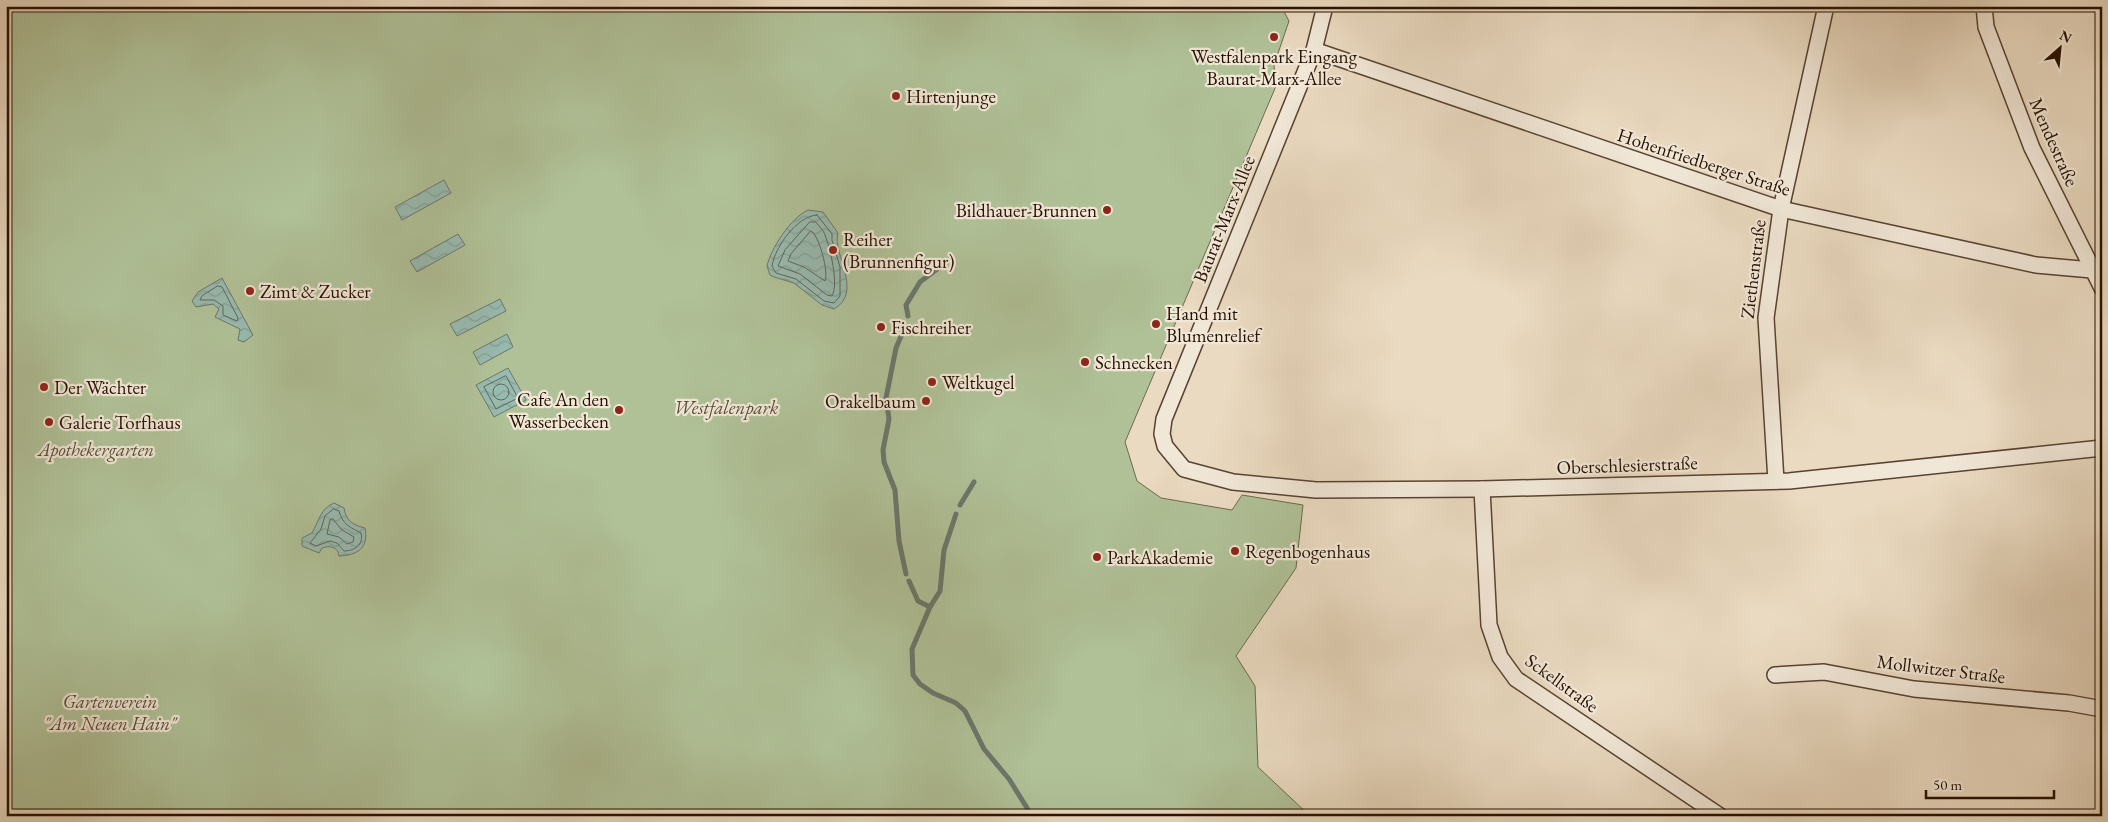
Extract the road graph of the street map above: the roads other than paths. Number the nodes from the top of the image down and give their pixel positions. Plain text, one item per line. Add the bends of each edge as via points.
1 (1325, 6) edge
2 (1826, 6) edge
3 (1984, 6) edge
4 (1314, 50) junction
5 (1781, 209) junction
6 (2092, 270) junction
7 (2102, 288) edge
8 (1165, 446) joint
9 (2102, 448) edge
10 (1776, 481) junction
11 (1482, 489) junction
12 (1775, 675) dead end
13 (2102, 709) edge
14 (1720, 816) edge

1 - 4 street, Baurat-Marx-Allee
2 - 5 street, Ziethenstraße
3 - 6 street, Mendestraße via 1986,27 2032,148
4 - 5 street, Hohenfriedberger Straße
4 - 8 street, Baurat-Marx-Allee via 1164,420 1162,434
5 - 6 street, Hohenfriedberger Straße via 2036,265
5 - 10 street, Ziethenstraße via 1766,318
6 - 7 street, Mendestraße
8 - 11 street, Oberschlesierstraße via 1184,469 1233,482 1316,490
9 - 10 street, Oberschlesierstraße
10 - 11 street, Oberschlesierstraße
11 - 14 street, Sckellstraße via 1490,625 1500,656 1516,679
12 - 13 street, Mollwitzer Straße via 1824,672 1914,689

